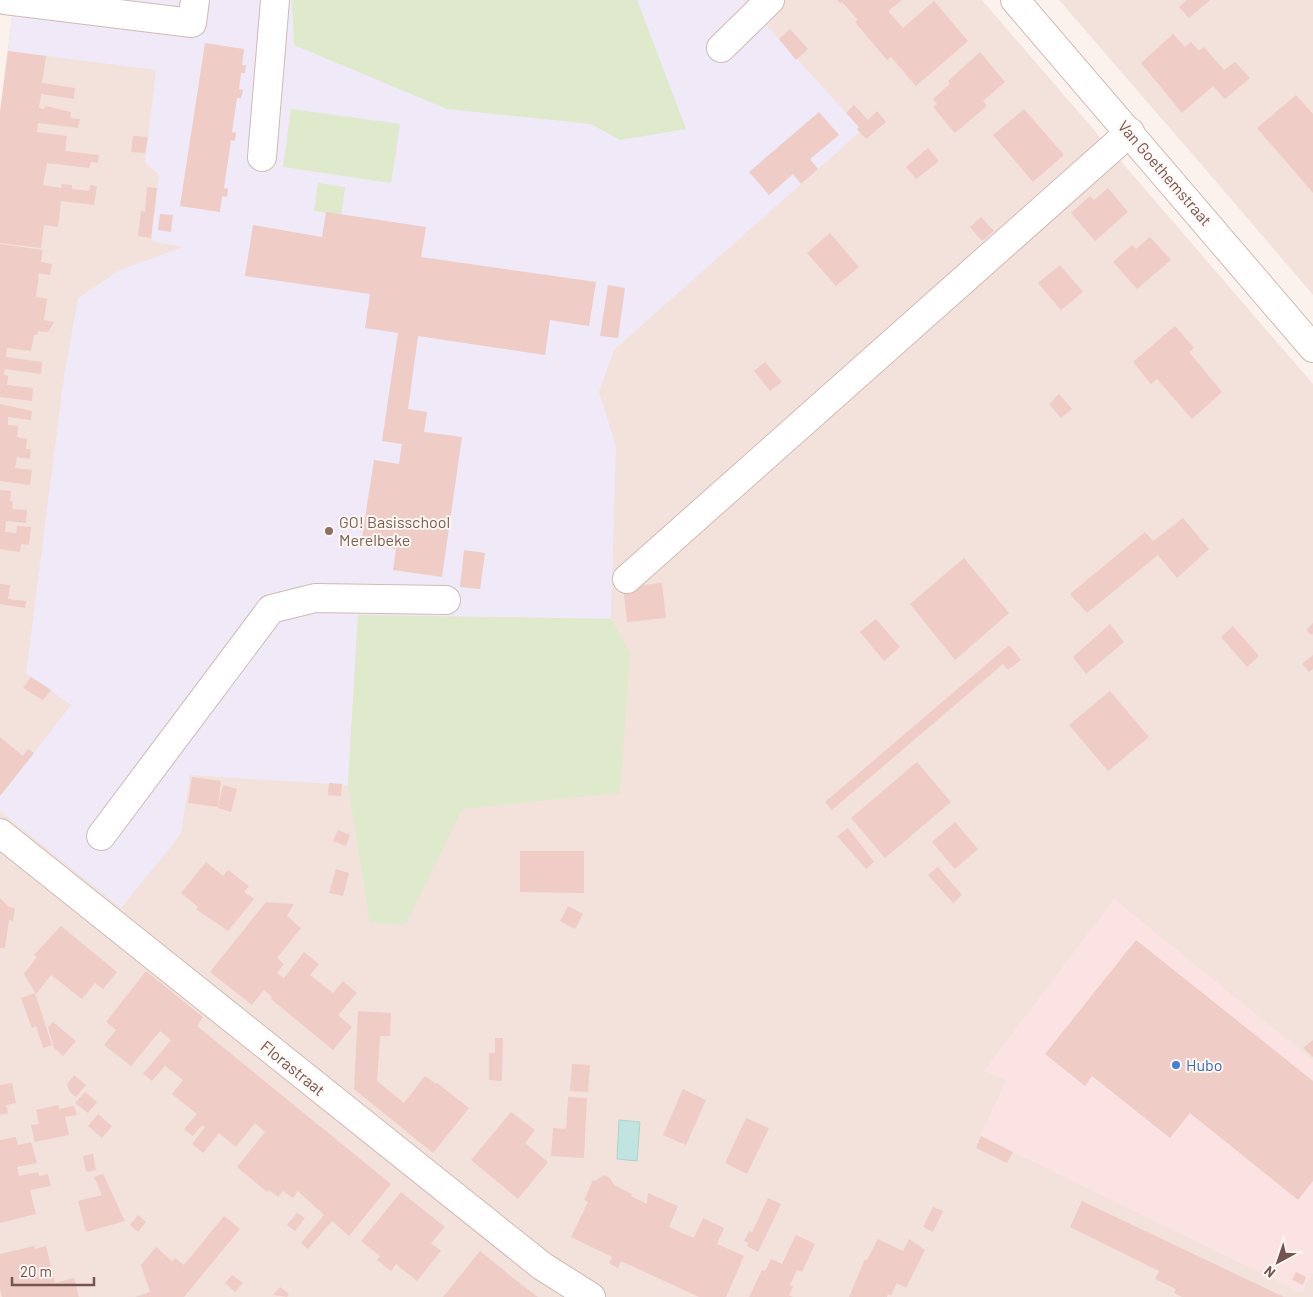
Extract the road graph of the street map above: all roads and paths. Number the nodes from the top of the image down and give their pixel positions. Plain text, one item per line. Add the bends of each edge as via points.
1 (5, 0) edge
2 (195, 0) edge
3 (275, 0) edge
4 (770, 0) edge
5 (1016, 0) edge
6 (721, 48) dead end
7 (1130, 132) junction
8 (262, 157) dead end
9 (1313, 348) edge
10 (627, 579) dead end
11 (446, 600) dead end
12 (0, 832) edge
13 (101, 836) dead end
14 (591, 1297) edge

1 - 2 street via 192,23
3 - 8 street
4 - 6 street
5 - 7 street, Van Goethemstraat
7 - 9 street, Van Goethemstraat
7 - 10 street
11 - 13 street via 315,598 271,609
12 - 14 street, Florastraat via 542,1266

